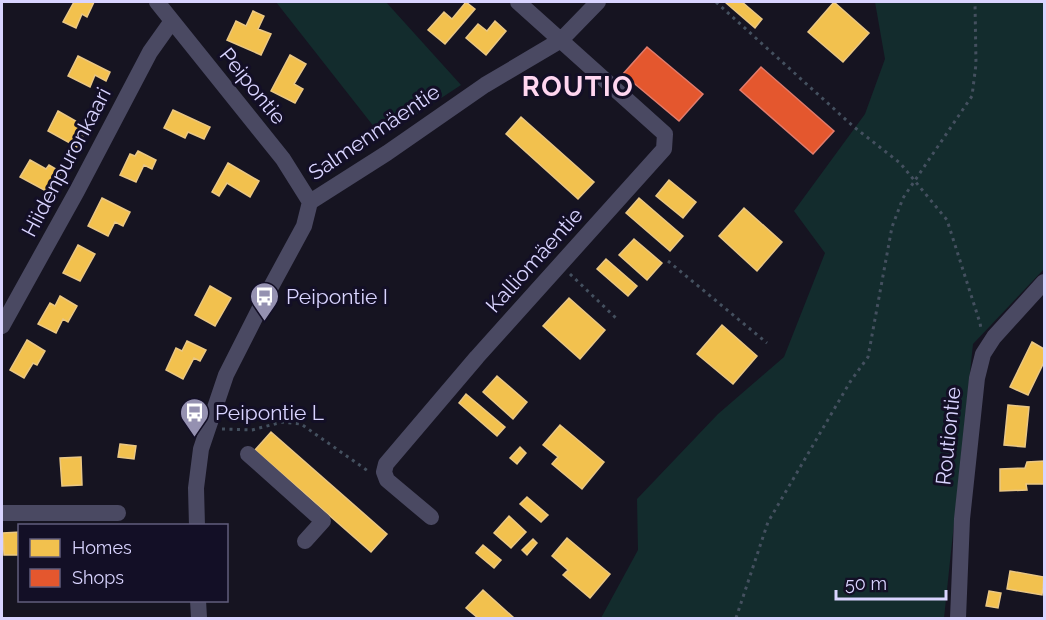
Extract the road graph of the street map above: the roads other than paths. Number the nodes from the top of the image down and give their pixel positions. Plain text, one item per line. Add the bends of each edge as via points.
1 (157, 2) edge
2 (518, 2) edge
3 (598, 2) edge
4 (172, 21) junction
5 (561, 40) junction
6 (310, 202) junction
7 (1044, 282) edge
8 (2, 326) edge
9 (248, 454) dead end
10 (2, 513) edge
11 (118, 513) dead end
12 (431, 518) dead end
13 (197, 524) edge
14 (305, 541) dead end
15 (198, 602) edge
16 (199, 618) edge
17 (958, 618) edge

1 - 4 street, Peipontie
2 - 5 street
3 - 5 street, Salmenmäentie
4 - 6 street, Peipontie via 283,159
4 - 8 street, Hiidenpuronkaari via 150,52
5 - 6 street, Salmenmäentie via 485,85
5 - 12 street, Kalliomäentie via 665,134 664,149 386,464 387,480
6 - 13 street, Salmenmäentie via 304,226 226,375 201,448
7 - 17 street, Routiontie via 983,354 962,519
9 - 14 street via 323,521
10 - 11 street
15 - 16 street

